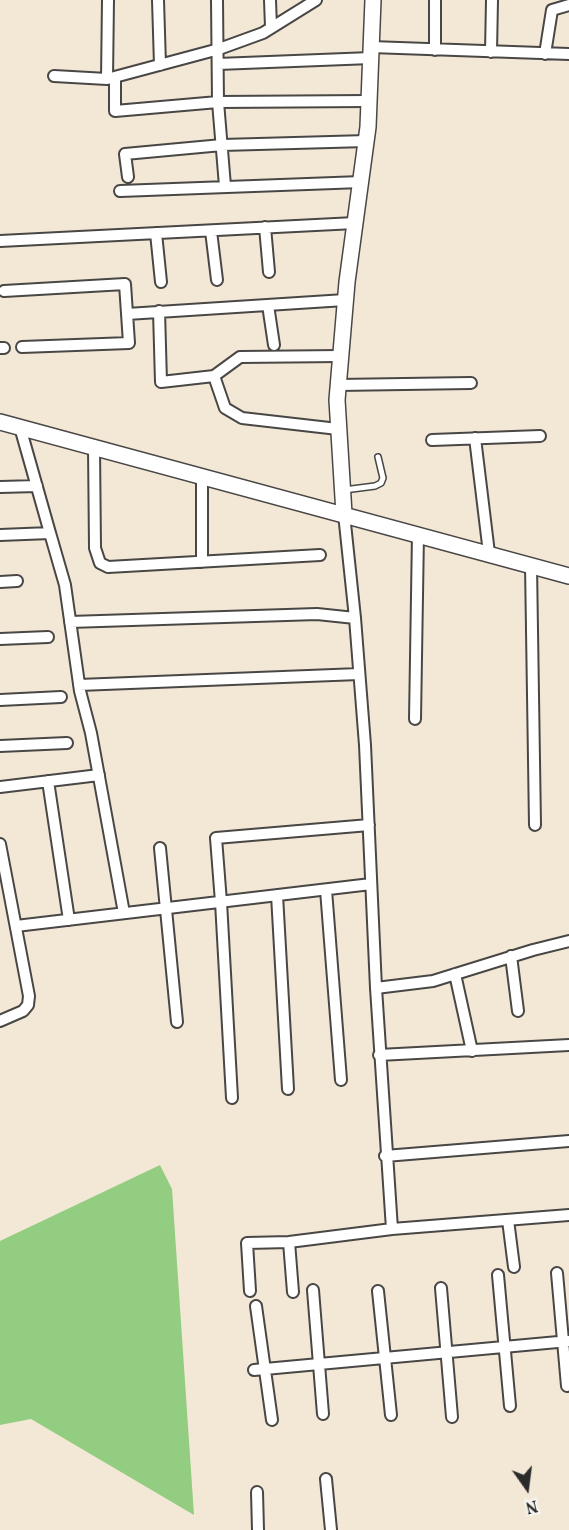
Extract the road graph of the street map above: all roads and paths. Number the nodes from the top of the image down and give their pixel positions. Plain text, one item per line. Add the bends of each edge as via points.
1 (108, 0) edge
2 (158, 0) edge
3 (217, 0) edge
4 (270, 0) edge
5 (316, 0) edge
6 (373, 0) edge
7 (435, 0) edge
8 (492, 0) edge
9 (569, 5) edge
10 (271, 27) junction
11 (219, 49) junction
12 (435, 50) junction
13 (371, 52) junction
14 (491, 52) junction
15 (545, 54) junction
16 (569, 54) edge
17 (218, 64) junction
18 (160, 65) junction
19 (54, 76) dead end
20 (111, 78) junction
21 (369, 100) junction
22 (218, 102) junction
23 (367, 141) junction
24 (222, 145) junction
25 (128, 177) dead end
26 (361, 182) junction
27 (225, 186) junction
28 (120, 191) dead end
29 (355, 223) junction
30 (265, 227) junction
31 (211, 231) junction
32 (156, 233) junction
33 (0, 241) edge
34 (269, 272) dead end
35 (217, 280) dead end
36 (161, 282) dead end
37 (4, 291) dead end
38 (345, 300) junction
39 (268, 304) junction
40 (159, 311) junction
41 (127, 314) junction
42 (274, 345) dead end
43 (22, 347) dead end
44 (340, 356) junction
45 (214, 376) junction
46 (471, 383) dead end
47 (338, 385) junction
48 (0, 422) edge
49 (20, 427) junction
50 (338, 429) junction
51 (540, 436) dead end
52 (475, 438) junction
53 (432, 440) dead end
54 (94, 447) junction
55 (378, 457) dead end
56 (201, 476) junction
57 (37, 486) junction
58 (0, 487) edge
59 (342, 491) junction
60 (344, 514) junction
61 (50, 533) junction
62 (418, 534) junction
63 (0, 535) edge
64 (489, 554) junction
65 (320, 555) dead end
66 (202, 562) junction
67 (531, 565) junction
68 (569, 576) edge
69 (0, 582) edge
70 (17, 582) dead end
71 (355, 618) junction
72 (70, 622) junction
73 (48, 637) dead end
74 (0, 639) edge
75 (359, 674) junction
76 (79, 685) junction
77 (61, 697) dead end
78 (0, 700) edge
79 (415, 719) dead end
80 (67, 743) dead end
81 (0, 746) edge
82 (99, 775) junction
83 (48, 781) junction
84 (0, 787) edge
85 (369, 825) junction
86 (535, 825) dead end
87 (0, 844) edge
88 (160, 848) dead end
89 (371, 884) junction
90 (326, 890) junction
91 (277, 895) junction
92 (221, 902) junction
93 (166, 908) junction
94 (124, 913) junction
95 (69, 920) junction
96 (16, 926) junction
97 (569, 941) edge
98 (511, 956) junction
99 (454, 974) junction
100 (376, 988) junction
101 (518, 1011) dead end
102 (0, 1021) edge
103 (177, 1022) dead end
104 (569, 1045) edge
105 (472, 1051) junction
106 (379, 1055) junction
107 (341, 1080) dead end
108 (288, 1089) dead end
109 (232, 1098) dead end
110 (569, 1141) edge
111 (385, 1156) junction
112 (569, 1215) edge
113 (508, 1220) junction
114 (392, 1229) junction
115 (289, 1242) junction
116 (514, 1268) dead end
117 (557, 1273) dead end
118 (498, 1275) dead end
119 (441, 1288) dead end
120 (313, 1290) dead end
121 (378, 1291) dead end
122 (250, 1292) dead end
123 (293, 1292) dead end
124 (256, 1306) dead end
125 (566, 1341) edge
126 (505, 1347) junction
127 (446, 1352) junction
128 (385, 1358) junction
129 (319, 1364) junction
130 (260, 1370) junction
131 (567, 1386) dead end
132 (510, 1406) dead end
133 (323, 1414) dead end
134 (391, 1415) dead end
135 (452, 1417) dead end
136 (273, 1420) dead end
137 (326, 1479) dead end
138 (257, 1492) dead end
139 (258, 1530) edge
140 (331, 1530) edge

1 - 20 street
2 - 18 street
3 - 11 street
4 - 10 street
5 - 10 street
6 - 13 street
7 - 12 street
8 - 14 street
9 - 15 street via 552,10
10 - 11 street
11 - 17 street
11 - 18 street
12 - 13 street
12 - 14 street
13 - 17 street
13 - 21 street
14 - 15 street
15 - 16 street
17 - 22 street
18 - 20 street
19 - 20 street
20 - 22 street via 115,111
21 - 22 street
21 - 23 street
22 - 24 street
23 - 24 street
23 - 26 street
24 - 25 street via 125,154
24 - 27 street
26 - 27 street
26 - 29 street
27 - 28 street
29 - 30 street
29 - 38 street
30 - 31 street
30 - 34 street
31 - 32 street
31 - 35 street
32 - 33 street
32 - 36 street
37 - 41 street via 125,284
38 - 39 street
38 - 44 street
39 - 40 street
39 - 42 street
40 - 41 street
40 - 45 street via 161,382
41 - 43 street via 129,343
44 - 45 street via 240,357
44 - 47 street
45 - 50 street via 225,408 242,418
46 - 47 street
47 - 50 street
48 - 49 street
49 - 54 street
49 - 57 street
50 - 59 street
51 - 52 street
52 - 53 street
52 - 64 street
54 - 56 street
54 - 66 street via 95,548 100,563 108,567
55 - 59 lane via 381,483
56 - 60 street
56 - 66 street
57 - 58 street
57 - 61 street
59 - 60 street
60 - 62 street
60 - 71 street
61 - 63 street
61 - 72 street
62 - 64 street
62 - 79 street
64 - 67 street
65 - 66 street
67 - 68 street
67 - 86 street
69 - 70 street
71 - 72 street via 317,614
71 - 75 street
72 - 76 street
73 - 74 street
75 - 76 street
75 - 85 street
76 - 82 street
77 - 78 street
80 - 81 street
82 - 83 street
82 - 94 street
83 - 84 street
83 - 95 street
85 - 89 street
85 - 92 street via 216,838
87 - 96 street
88 - 93 street
89 - 90 street
89 - 100 street
90 - 91 street
90 - 107 street
91 - 92 street
91 - 108 street
92 - 93 street
92 - 109 street
93 - 94 street
93 - 103 street
94 - 95 street
95 - 96 street
96 - 102 street via 28,1005
97 - 98 street
98 - 99 street
98 - 101 street
99 - 100 street via 433,981
99 - 105 street
100 - 106 street
104 - 105 street
105 - 106 street
106 - 111 street
110 - 111 street
111 - 114 street
112 - 113 street
113 - 114 street
113 - 116 street
114 - 115 street
115 - 122 street via 247,1243
115 - 123 street
117 - 125 street
118 - 126 street
119 - 127 street
120 - 129 street
121 - 128 street
124 - 130 street
125 - 126 street
125 - 131 street
126 - 127 street
126 - 132 street
127 - 128 street
127 - 135 street
128 - 129 street
128 - 134 street
129 - 130 street
129 - 133 street
130 - 136 street
137 - 140 street
138 - 139 street

